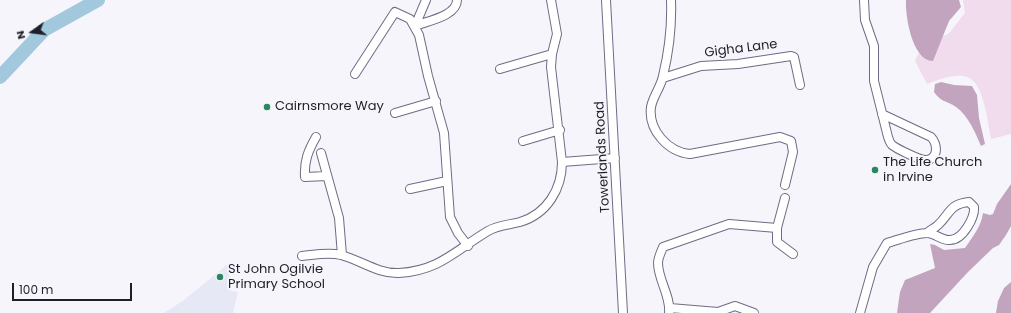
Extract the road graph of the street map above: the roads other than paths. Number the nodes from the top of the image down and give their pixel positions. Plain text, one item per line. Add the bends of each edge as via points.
1 (426, 0) edge
2 (457, 0) edge
3 (551, 0) edge
4 (607, 0) edge
5 (671, 0) edge
6 (864, 0) edge
7 (415, 26) junction
8 (552, 54) junction
9 (500, 69) dead end
10 (355, 74) dead end
11 (663, 78) junction
12 (800, 85) dead end
13 (436, 102) junction
14 (395, 113) dead end
15 (882, 114) junction
16 (560, 130) junction
17 (316, 137) dead end
18 (523, 141) dead end
19 (320, 153) dead end
20 (615, 158) junction
21 (562, 162) junction
22 (327, 176) junction
23 (447, 181) junction
24 (785, 185) dead end
25 (410, 189) dead end
26 (785, 198) dead end
27 (777, 228) junction
28 (927, 233) junction
29 (468, 246) junction
30 (793, 254) dead end
31 (342, 255) junction
32 (302, 256) dead end
33 (670, 310) edge
34 (623, 313) edge
35 (754, 313) edge
36 (860, 313) edge

1 - 7 street
2 - 7 street via 456,7 448,14
3 - 8 street via 557,34
4 - 20 street, Towerlands Road
5 - 11 street via 671,34
6 - 15 street via 865,20 874,46 873,75
7 - 10 street via 403,14 395,12
7 - 13 street via 424,50
8 - 9 street
8 - 16 street via 551,67
11 - 12 street, Gigha Lane via 701,66 738,64 791,56 796,62
11 - 24 street via 651,108 653,124 676,152 690,154 780,137 791,141 793,152
13 - 14 street
13 - 23 street via 444,133
15 - 15 street via 888,137 893,145 925,160 933,158 936,153 936,142 931,137
16 - 18 street
16 - 21 street
17 - 22 street via 306,155 305,177
19 - 22 street
20 - 21 street
20 - 34 street, Towerlands Road
21 - 29 street via 561,178 556,193 541,211 524,221 490,230
22 - 31 street via 339,218
23 - 25 street
23 - 29 street via 450,217
26 - 27 street
27 - 30 street via 777,242
27 - 33 street via 729,224 663,248 657,262
28 - 28 street via 938,225 950,209 969,202 974,207 971,220 956,239 949,240
28 - 36 street via 887,243 873,267
29 - 31 street via 419,272 397,274 378,270
31 - 32 street
33 - 35 street via 718,312 735,306

